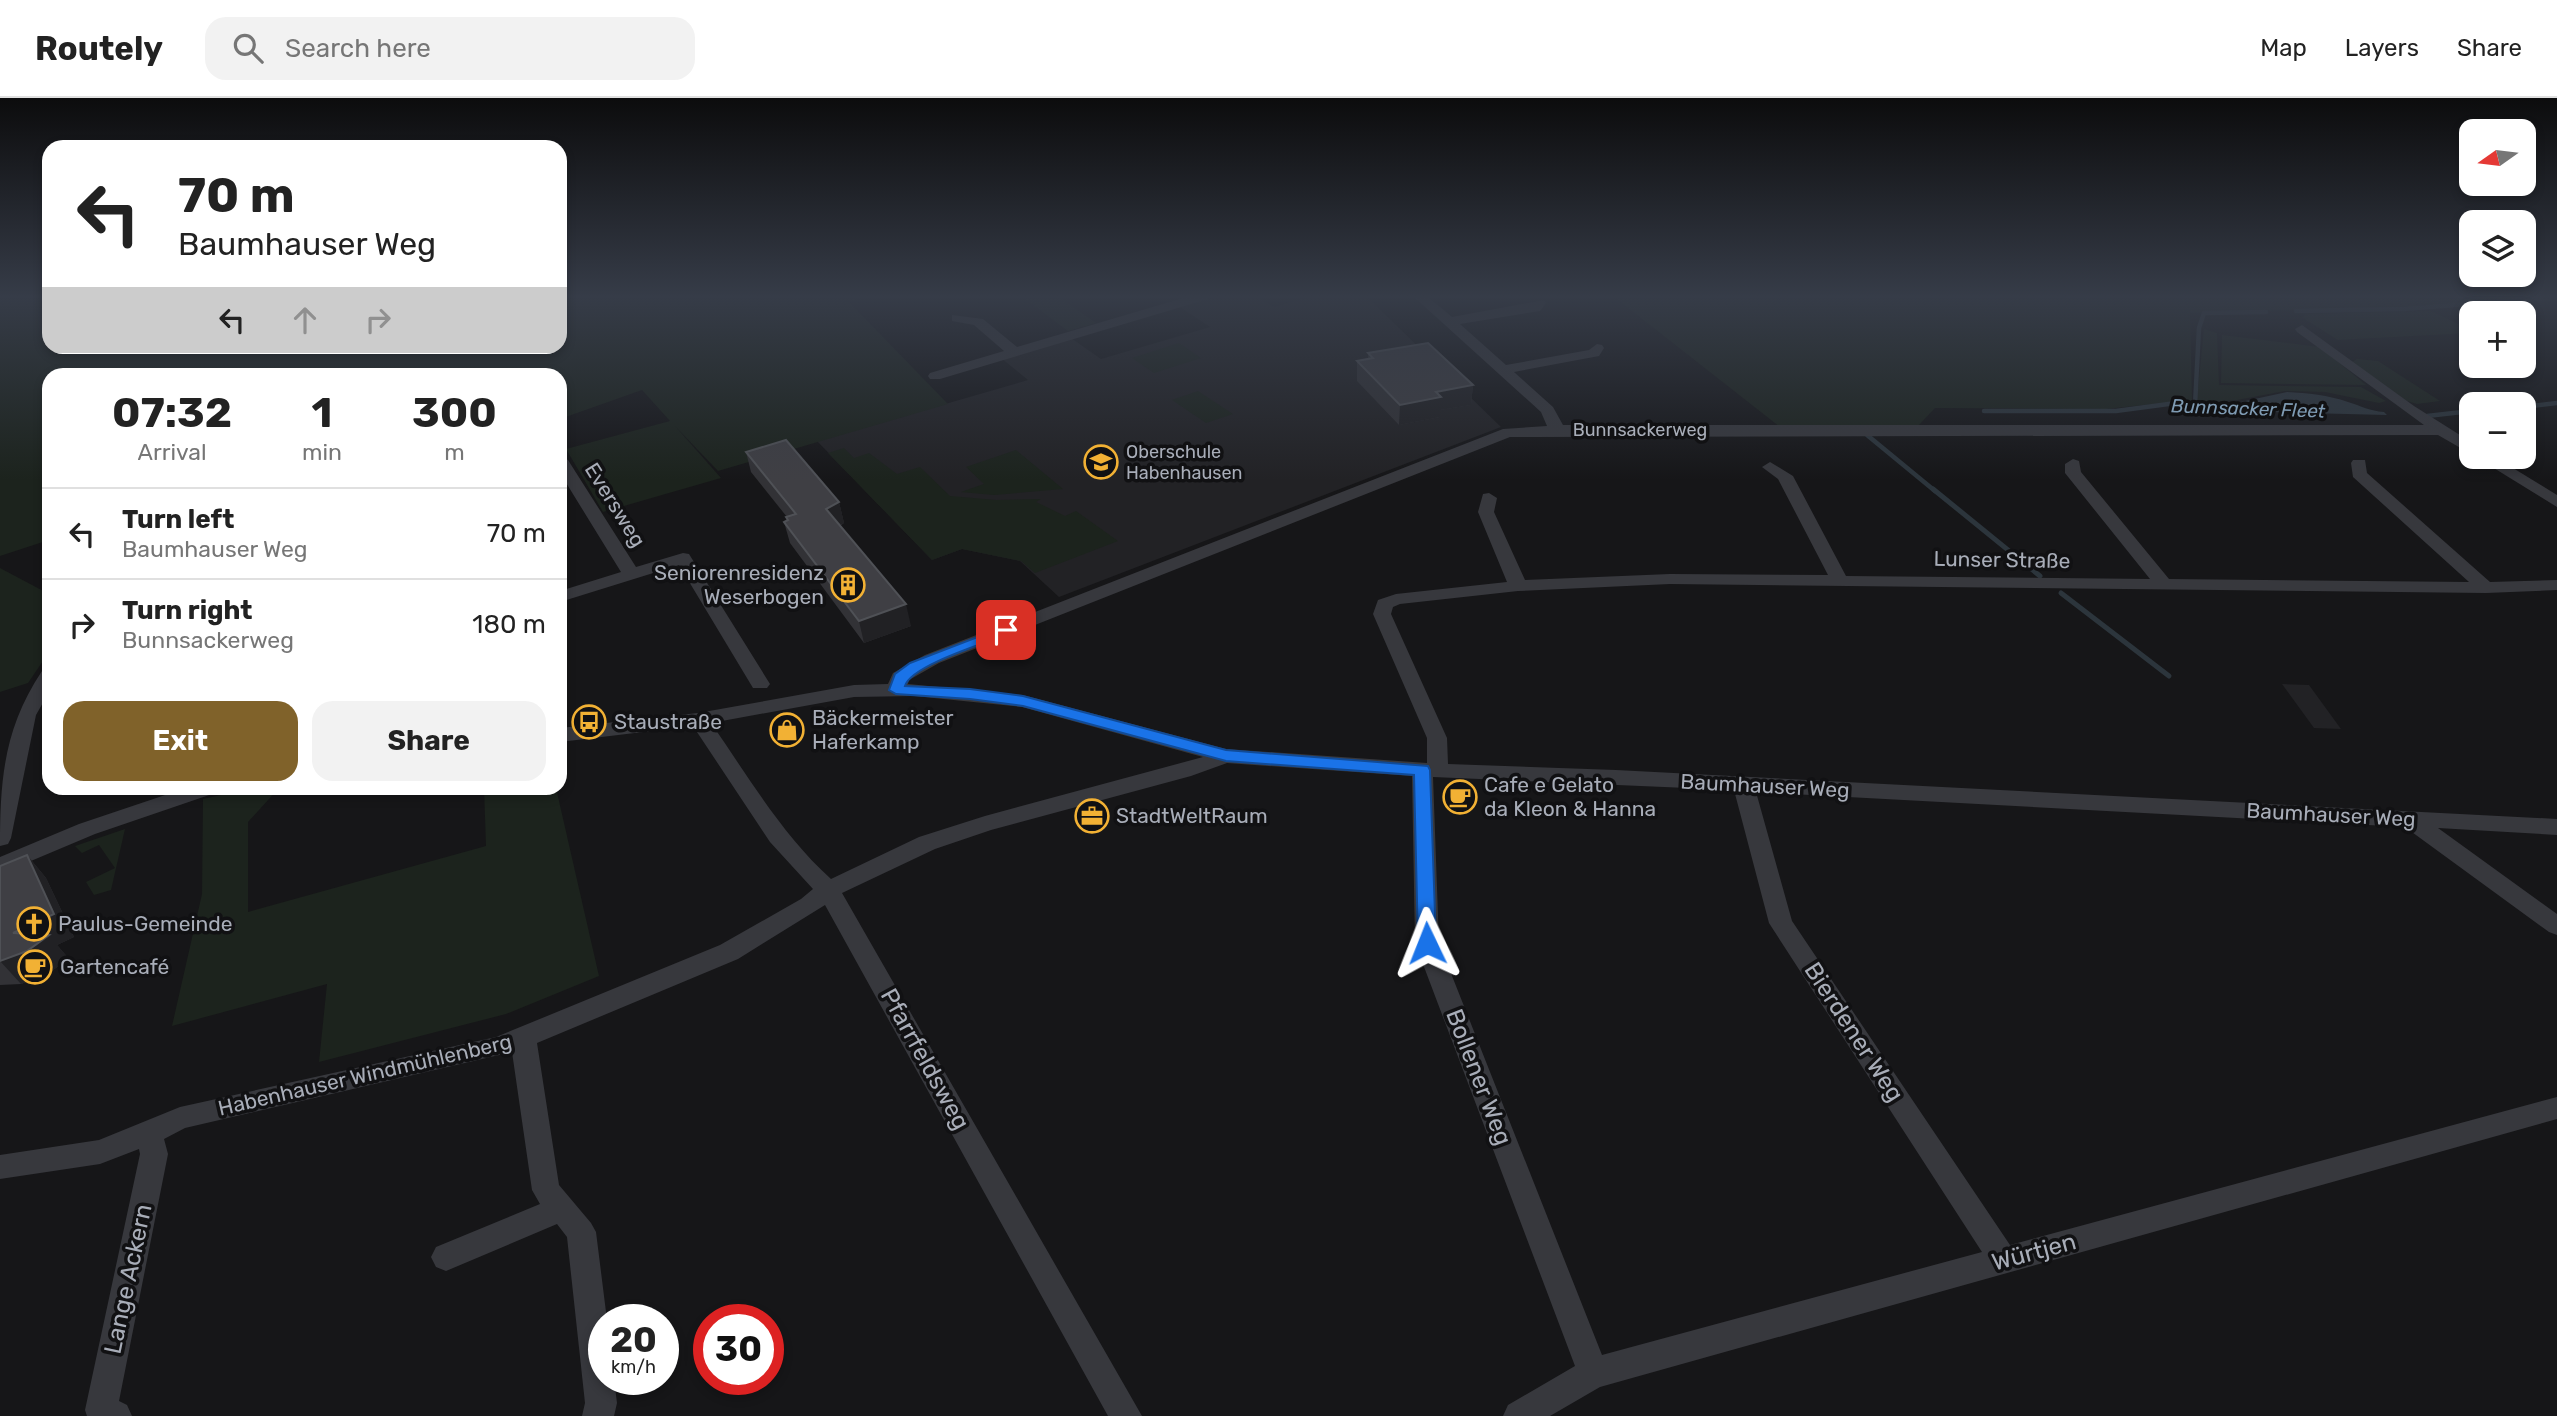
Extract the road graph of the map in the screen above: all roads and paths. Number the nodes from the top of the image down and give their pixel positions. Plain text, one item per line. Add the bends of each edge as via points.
1 (996, 358) edge
2 (1489, 358) edge
3 (1570, 358) edge
4 (2341, 358) edge
5 (1503, 370) junction
6 (935, 376) dead end
7 (1557, 430) junction
8 (2441, 430) junction
9 (2459, 441) edge
10 (2359, 463) dead end
11 (2073, 464) dead end
12 (1770, 467) dead end
13 (2503, 469) edge
14 (567, 471) edge
15 (1489, 498) dead end
16 (2557, 502) edge
17 (631, 575) junction
18 (1840, 581) junction
19 (2164, 585) junction
20 (2557, 585) edge
21 (1517, 586) junction
22 (2486, 588) junction
23 (567, 595) edge
24 (760, 684) dead end
25 (42, 687) edge
26 (896, 690) junction
27 (698, 719) junction
28 (567, 734) edge
29 (1226, 756) junction
30 (1430, 770) junction
31 (1744, 786) junction
32 (187, 795) edge
33 (2410, 819) junction
34 (2557, 827) edge
35 (0, 838) edge
36 (0, 866) edge
37 (828, 890) junction
38 (2557, 926) edge
39 (523, 1038) junction
40 (2557, 1108) edge
41 (149, 1133) junction
42 (0, 1167) edge
43 (559, 1206) junction
44 (446, 1257) dead end
45 (2004, 1261) junction
46 (1593, 1373) junction
47 (116, 1416) edge
48 (598, 1416) edge
49 (1126, 1416) edge
50 (1519, 1416) edge

1 - 6 street
2 - 5 street
3 - 5 street
4 - 8 street
5 - 7 street via 1548,410
7 - 8 street, Bunnsackerweg
7 - 26 street, Bunnsackerweg via 1498,435 924,662 900,677
8 - 9 street
10 - 22 street via 2359,474
11 - 19 street via 2073,473
12 - 18 street via 1785,476
13 - 16 street
14 - 17 street, Eversweg
15 - 21 street via 1486,512
17 - 23 street, Eversweg
17 - 24 street, Eversweg via 683,558
18 - 19 street, Lunser Straße
18 - 21 street, Lunser Straße via 1670,579
19 - 22 street, Lunser Straße
20 - 22 street, Lunser Straße
21 - 30 street, Lunser Straße via 1396,598 1385,604 1382,614 1437,738
25 - 35 street via 26,715
26 - 27 street, Baumhauser Weg via 854,691
26 - 29 street, Baumhauser Weg via 1023,701
27 - 28 street, Baumhauser Weg
27 - 37 street, Pfarrfeldsweg via 778,836
29 - 30 street, Baumhauser Weg
29 - 37 street, Habenhauser Windmühlenberg via 974,827 927,843
30 - 31 street, Baumhauser Weg
30 - 46 street, Bollener Weg via 1427,943
31 - 33 street, Baumhauser Weg
31 - 45 street, Bierdener Weg via 1781,923
32 - 36 street via 87,829
33 - 34 street, Baumhauser Weg
33 - 38 street
37 - 39 street, Habenhauser Windmühlenberg via 729,952
37 - 49 street, Pfarrfeldsweg
39 - 41 street, Habenhauser Windmühlenberg via 180,1118
39 - 43 street via 545,1190
40 - 45 street, Würtjen
41 - 42 street, Habenhauser Windmühlenberg via 100,1152
41 - 47 street, Lange Ackern via 154,1154 101,1410
43 - 44 street via 543,1218
43 - 48 street via 580,1231 601,1403
45 - 46 street, Würtjen
46 - 50 street, Würtjen

